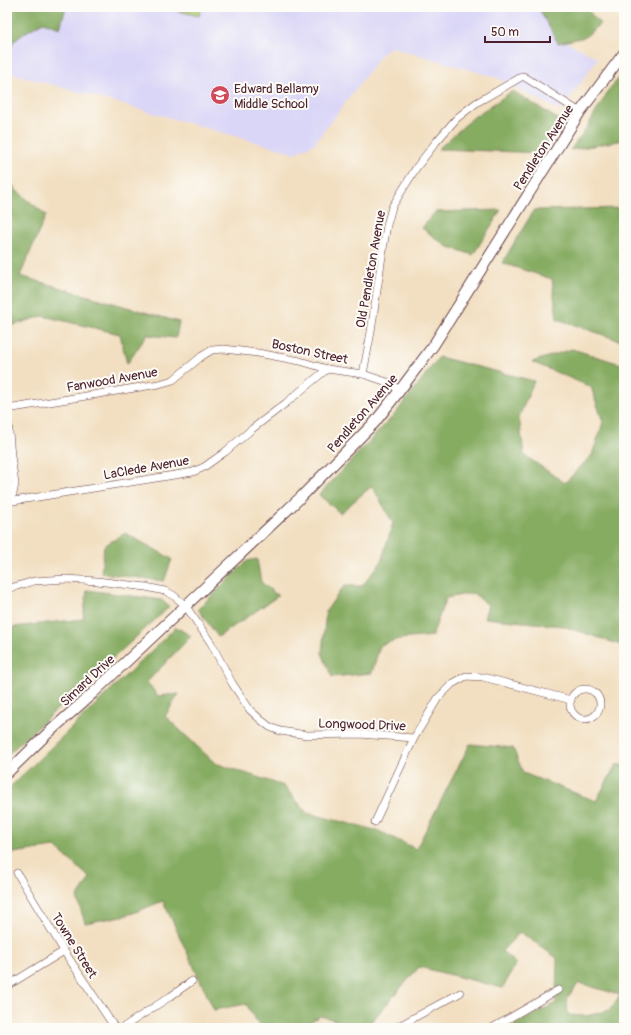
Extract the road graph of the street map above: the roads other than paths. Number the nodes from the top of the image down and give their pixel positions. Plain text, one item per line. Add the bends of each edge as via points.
1 (624, 53) edge
2 (580, 112) junction
3 (212, 350) joint
4 (327, 369) junction
5 (363, 374) junction
6 (400, 390) junction
7 (7, 409) edge
8 (7, 502) edge
9 (7, 589) edge
10 (185, 605) junction
11 (571, 700) junction
12 (414, 738) junction
13 (7, 773) edge
14 (375, 822) dead end
15 (17, 873) dead end
16 (64, 951) junction
17 (192, 981) dead end
18 (7, 986) edge
19 (558, 990) dead end
20 (460, 993) dead end
21 (114, 1028) edge
22 (122, 1028) edge
23 (395, 1028) edge
24 (492, 1028) edge

1 - 2 street, Pendleton Avenue
2 - 5 street, Old Pendleton Avenue via 524,76 457,118 436,142 392,207
2 - 6 street, Pendleton Avenue via 441,333
3 - 4 street, Boston Street via 258,353
3 - 7 street, Fanwood Avenue via 173,380
4 - 5 street, Boston Street
4 - 8 street, LaClede Avenue via 204,468 193,472
5 - 6 street, Boston Street via 387,382
6 - 10 street, Pendleton Avenue via 375,422 306,492
7 - 8 street via 15,484 13,494
9 - 10 street via 34,581 97,581 165,591
10 - 12 street, Longwood Drive via 250,710 270,727 307,735 359,734
10 - 13 street, Simard Drive
11 - 11 street via 577,692 592,691 599,698 600,707 591,718 582,719 572,710
11 - 12 street, Longwood Drive via 483,677 466,676 452,684 438,698
12 - 14 street
15 - 16 street, Towne Street
16 - 18 street
16 - 21 street, Towne Street
17 - 22 street
19 - 24 street
20 - 23 street

